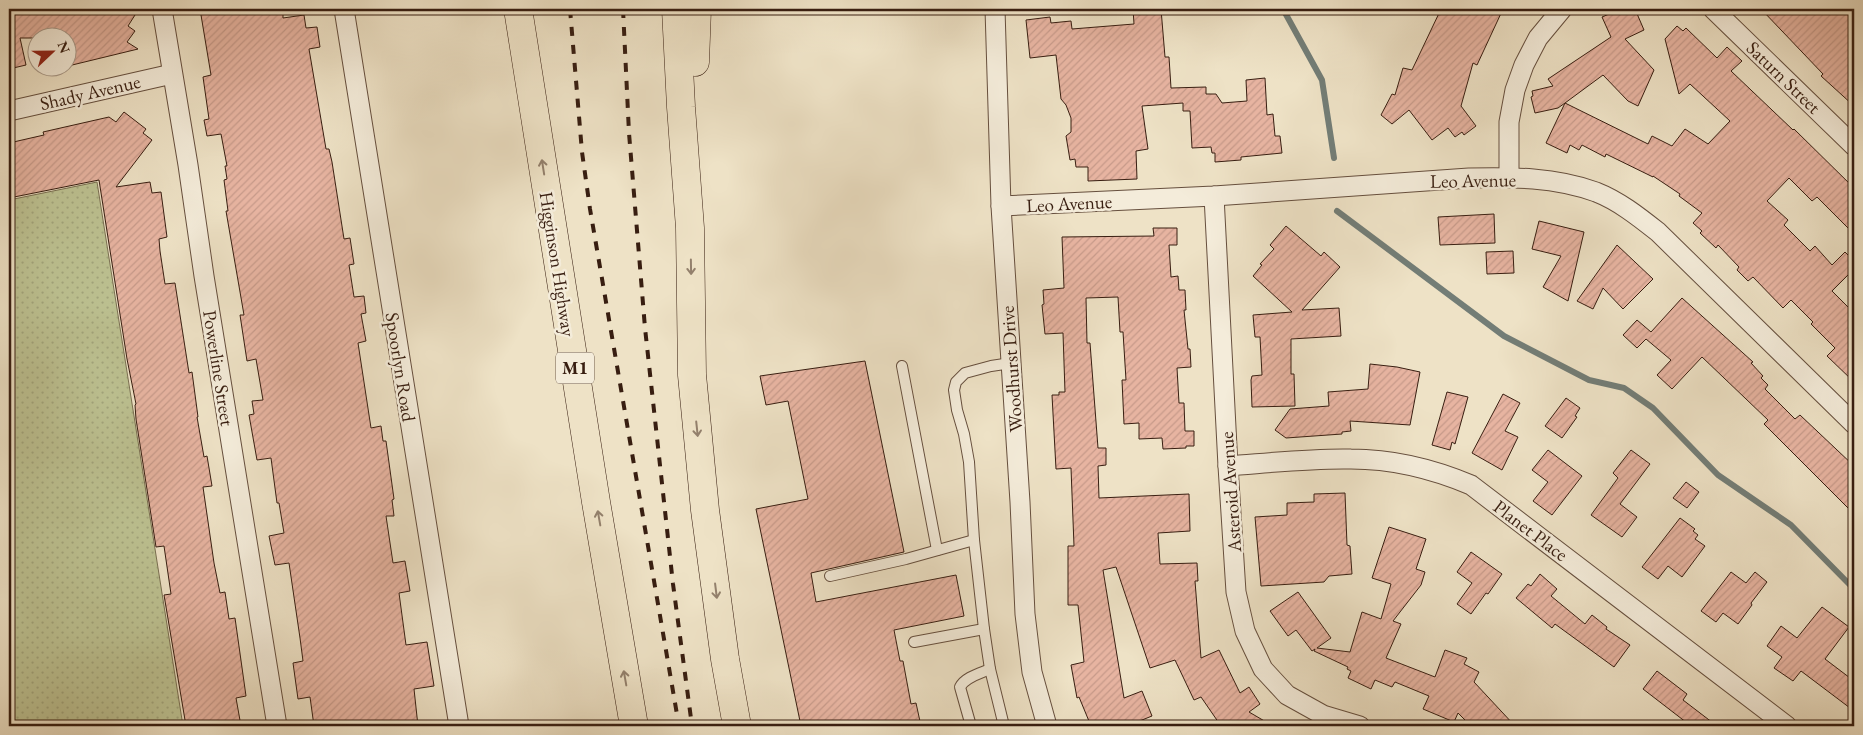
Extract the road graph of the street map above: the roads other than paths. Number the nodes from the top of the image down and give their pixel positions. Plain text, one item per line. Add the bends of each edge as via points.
1 (162, 9) edge
2 (518, 9) edge
3 (676, 9) edge
4 (697, 9) edge
5 (995, 9) edge
6 (1562, 9) edge
7 (1713, 9) edge
8 (347, 10) edge
9 (172, 74) junction
10 (9, 111) edge
11 (1854, 146) edge
12 (1509, 177) junction
13 (1214, 196) junction
14 (1001, 206) junction
15 (690, 228) junction
16 (1011, 364) junction
17 (902, 366) dead end
18 (1854, 424) edge
19 (1228, 466) junction
20 (974, 540) junction
21 (937, 550) junction
22 (830, 576) dead end
23 (984, 629) junction
24 (914, 642) dead end
25 (990, 669) junction
26 (277, 726) edge
27 (459, 726) edge
28 (634, 726) edge
29 (737, 726) edge
30 (971, 726) edge
31 (1004, 726) edge
32 (1047, 726) edge
33 (1360, 726) edge
34 (1787, 726) edge

1 - 9 street, Powerline Street
28 -> 2 highway, Higginson Highway / M1
3 - 15 highway
4 - 15 highway
5 - 14 street, Woodhurst Drive
6 - 12 street via 1538,38 1515,90 1509,122
7 - 11 street, Saturn Street
8 - 27 street, Spoorlyn Road
9 - 10 street, Shady Avenue
9 - 26 street, Powerline Street
12 - 13 street, Leo Avenue
12 - 18 street, Leo Avenue via 1554,181 1596,192 1633,212 1658,232
13 - 14 street, Leo Avenue
13 - 19 street, Asteroid Avenue
14 - 16 street, Woodhurst Drive
15 -> 29 highway via 693,384 705,510
16 - 20 lane via 964,373 954,390 969,462
16 - 32 street, Woodhurst Drive via 1025,614 1032,672
17 - 21 lane
19 - 33 street, Asteroid Avenue via 1236,592 1245,631 1262,669 1287,695 1323,716
19 - 34 street, Planet Place via 1352,458 1418,467 1471,485
20 - 21 lane
20 - 23 lane
21 - 22 lane
23 - 24 lane
23 - 25 lane
25 - 30 lane via 960,687
25 - 31 lane

